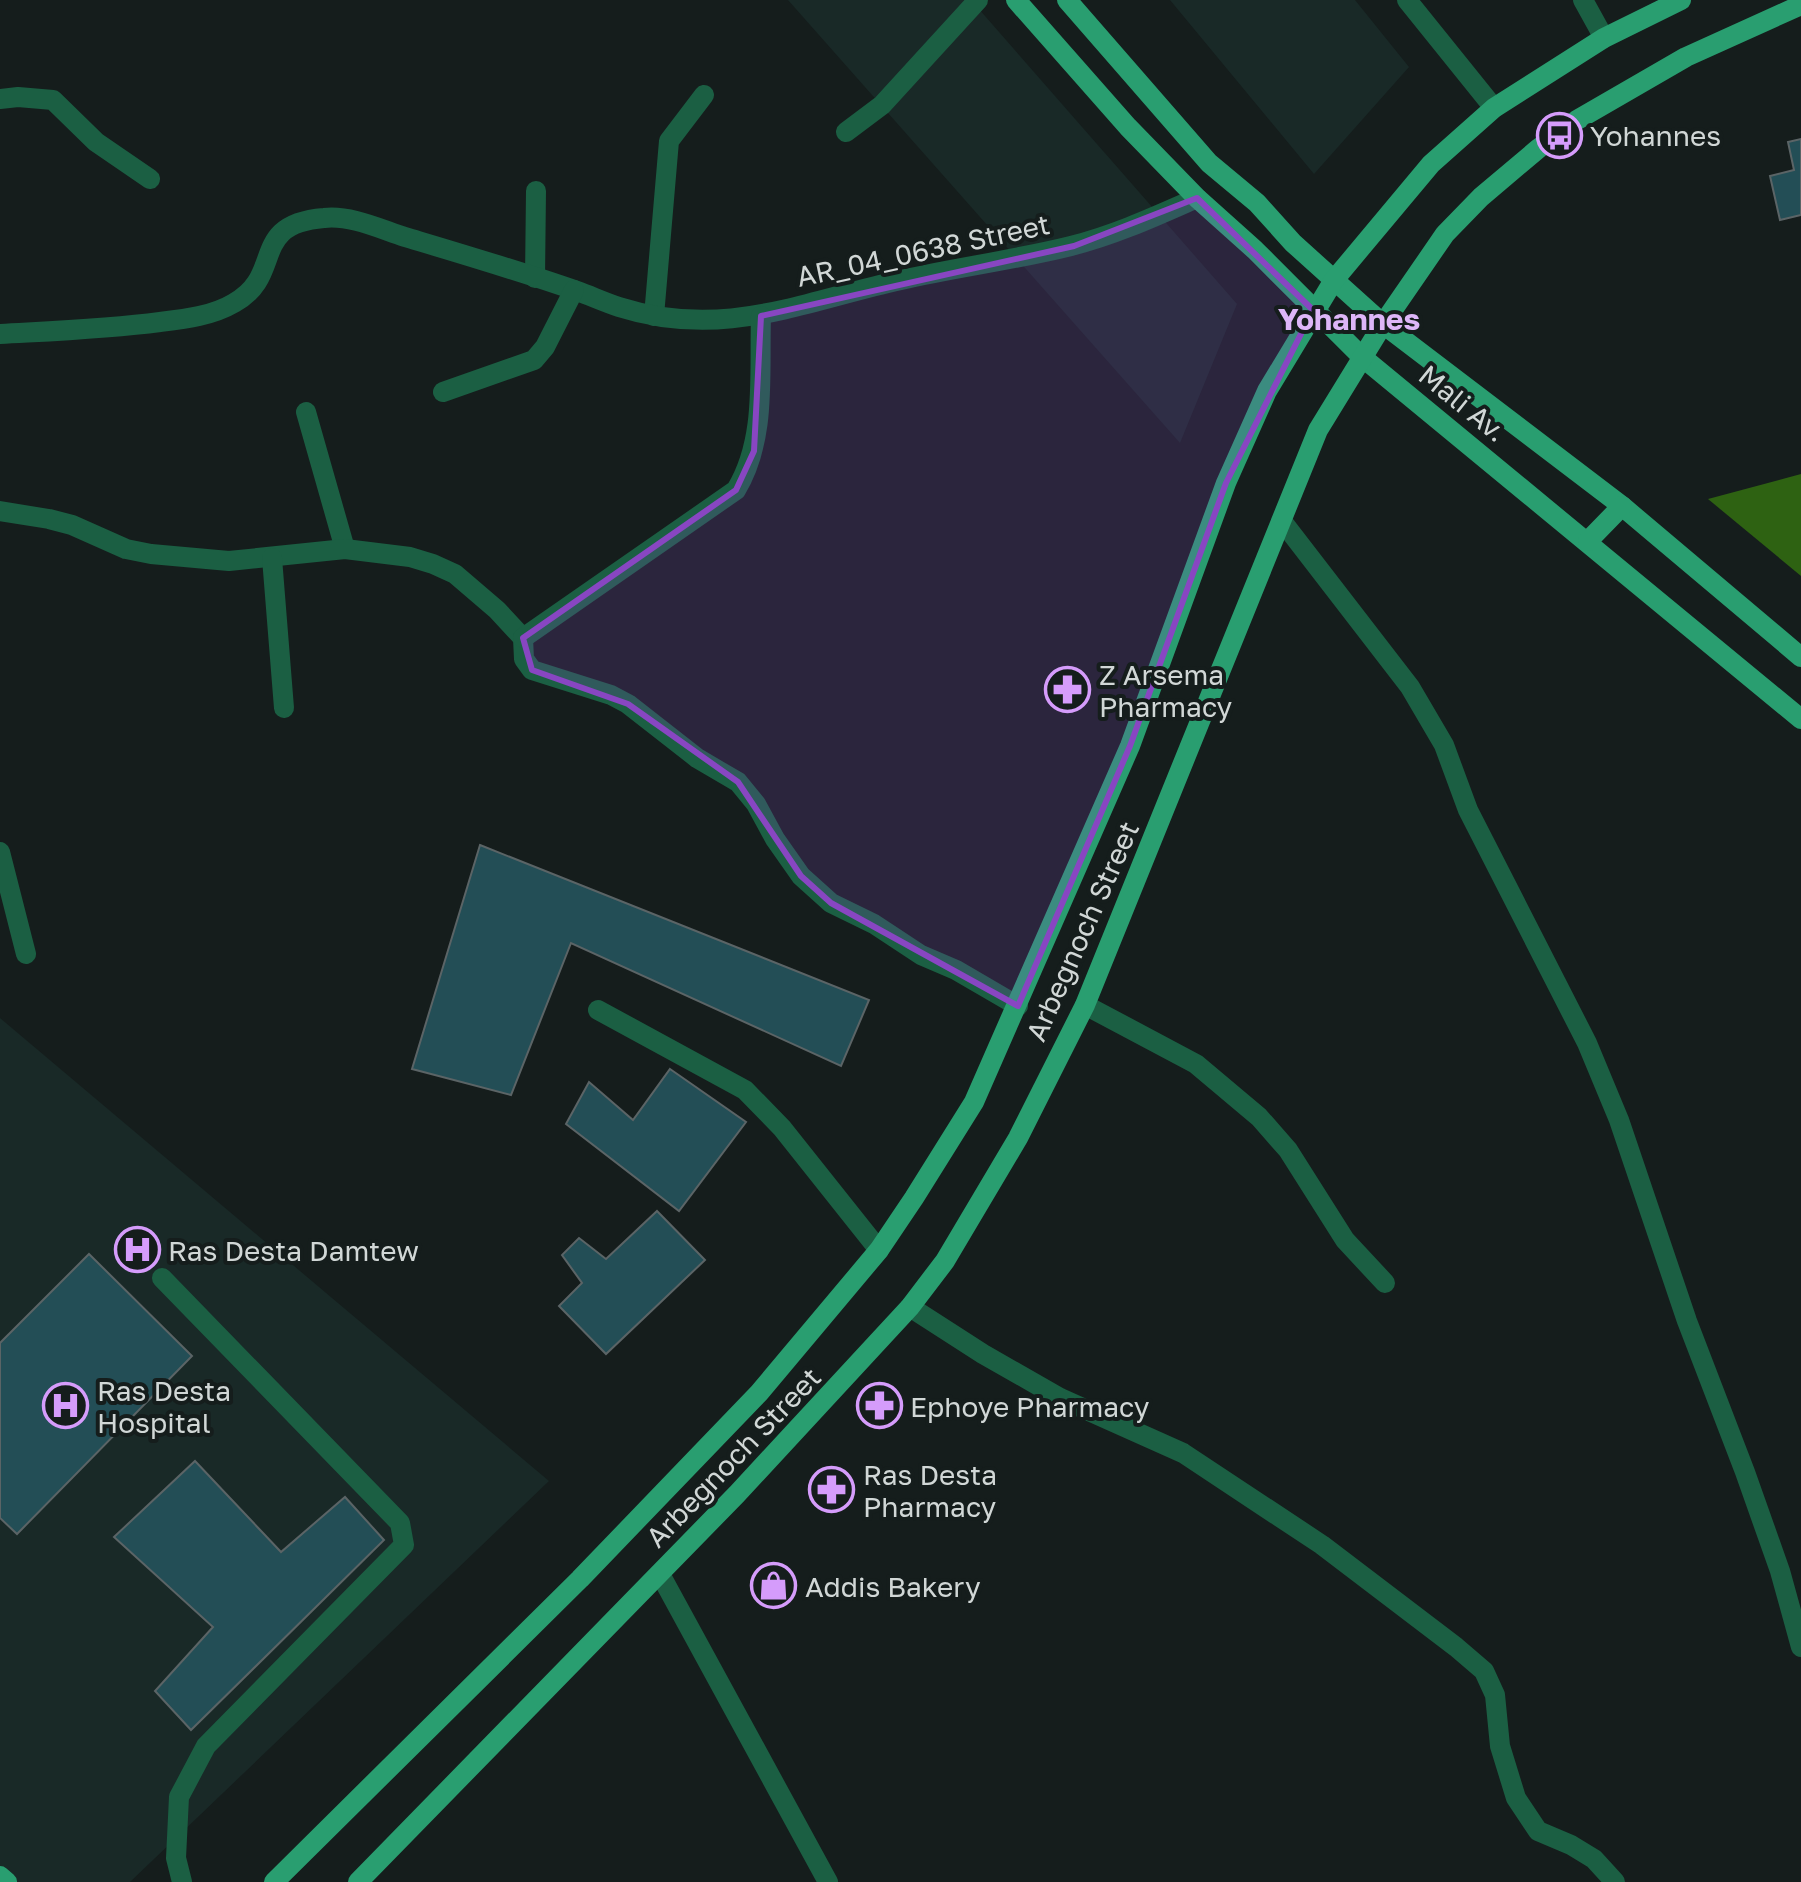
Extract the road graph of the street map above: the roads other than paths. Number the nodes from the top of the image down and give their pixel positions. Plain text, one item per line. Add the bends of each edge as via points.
1 (978, 0) edge
2 (1016, 0) edge
3 (1067, 0) edge
4 (1407, 0) edge
5 (1583, 0) edge
6 (1681, 0) edge
7 (1801, 5) edge
8 (1604, 38) junction
9 (704, 95) dead end
10 (0, 99) edge
11 (1494, 108) junction
12 (846, 132) dead end
13 (150, 179) dead end
14 (536, 191) dead end
15 (1197, 198) junction
16 (535, 278) junction
17 (1334, 280) junction
18 (574, 290) junction
19 (1313, 310) junction
20 (654, 316) junction
21 (761, 316) junction
22 (1383, 324) junction
23 (0, 334) edge
24 (1362, 357) junction
25 (443, 392) dead end
26 (306, 412) dead end
27 (1622, 506) junction
28 (0, 511) edge
29 (1282, 521) junction
30 (1588, 541) junction
31 (345, 549) junction
32 (272, 558) junction
33 (523, 638) junction
34 (1801, 657) edge
35 (284, 708) dead end
36 (1801, 719) edge
37 (0, 852) edge
38 (26, 954) dead end
39 (1085, 1005) junction
40 (1018, 1006) junction
41 (598, 1010) dead end
42 (879, 1250) junction
43 (162, 1278) dead end
44 (1385, 1283) dead end
45 (910, 1307) junction
46 (660, 1574) junction
47 (1801, 1647) edge
48 (0, 1876) edge
49 (7, 1882) edge
50 (182, 1882) edge
51 (274, 1882) edge
52 (358, 1882) edge
53 (828, 1882) edge
54 (1615, 1882) edge

1 - 12 street via 882,105
2 - 15 main road, Mali Av.
3 - 17 main road, Mali Av. via 1209,163
4 - 11 street
5 - 8 street
6 - 8 main road, Arbegnoch Street
7 - 22 main road, Arbegnoch Street via 1686,57 1539,148 1445,234
8 - 11 main road, Arbegnoch Street
9 - 20 street via 669,141
10 - 13 street via 53,100 96,142
11 - 17 main road, Arbegnoch Street via 1431,164
14 - 16 street
15 - 19 main road, Mali Av.
15 - 21 street, AR_04_0638 Street via 1074,246 902,280
16 - 18 street, AR_04_0638 Street
16 - 23 street, AR_04_0638 Street via 349,219 328,217 287,227 276,237 249,294 215,312 121,327
17 - 19 main road, Arbegnoch Street
17 - 22 main road, Mali Av.
18 - 20 street, AR_04_0638 Street
18 - 25 street via 534,360
19 - 24 main road, Mali Av.
19 - 40 main road, Arbegnoch Street via 1267,391 1226,483 1130,746
20 - 21 street, AR_04_0638 Street via 684,321
21 - 33 street via 754,451 736,490
22 - 24 main road, Arbegnoch Street
22 - 27 main road, Mali Av.
24 - 29 main road, Arbegnoch Street via 1318,430
24 - 30 main road, Mali Av.
26 - 31 street
27 - 30 main road
27 - 34 main road, Mali Av.
28 - 32 street via 72,525 151,554 229,561
29 - 39 main road, Arbegnoch Street
29 - 47 street via 1410,687 1587,1043 1745,1472
30 - 36 main road, Mali Av.
31 - 32 street
31 - 33 street via 410,557 455,574
32 - 35 street
33 - 40 street via 524,659 532,670 628,704 697,758 738,782 801,876 831,903
37 - 38 street
39 - 44 street via 1196,1064 1259,1117 1288,1150 1345,1240
39 - 45 main road, Arbegnoch Street via 982,1203
40 - 42 main road, Arbegnoch Street via 974,1102
41 - 42 street via 745,1090
42 - 51 main road, Arbegnoch Street via 691,1465
43 - 50 street via 400,1523 404,1545 206,1746 179,1797 176,1858
45 - 46 main road, Arbegnoch Street
45 - 54 street via 1060,1398 1183,1453 1322,1545 1456,1647 1484,1671 1495,1695 1500,1746 1516,1798 1530,1820 1538,1831 1594,1859
46 - 52 main road, Arbegnoch Street
46 - 53 street
48 - 49 main road

